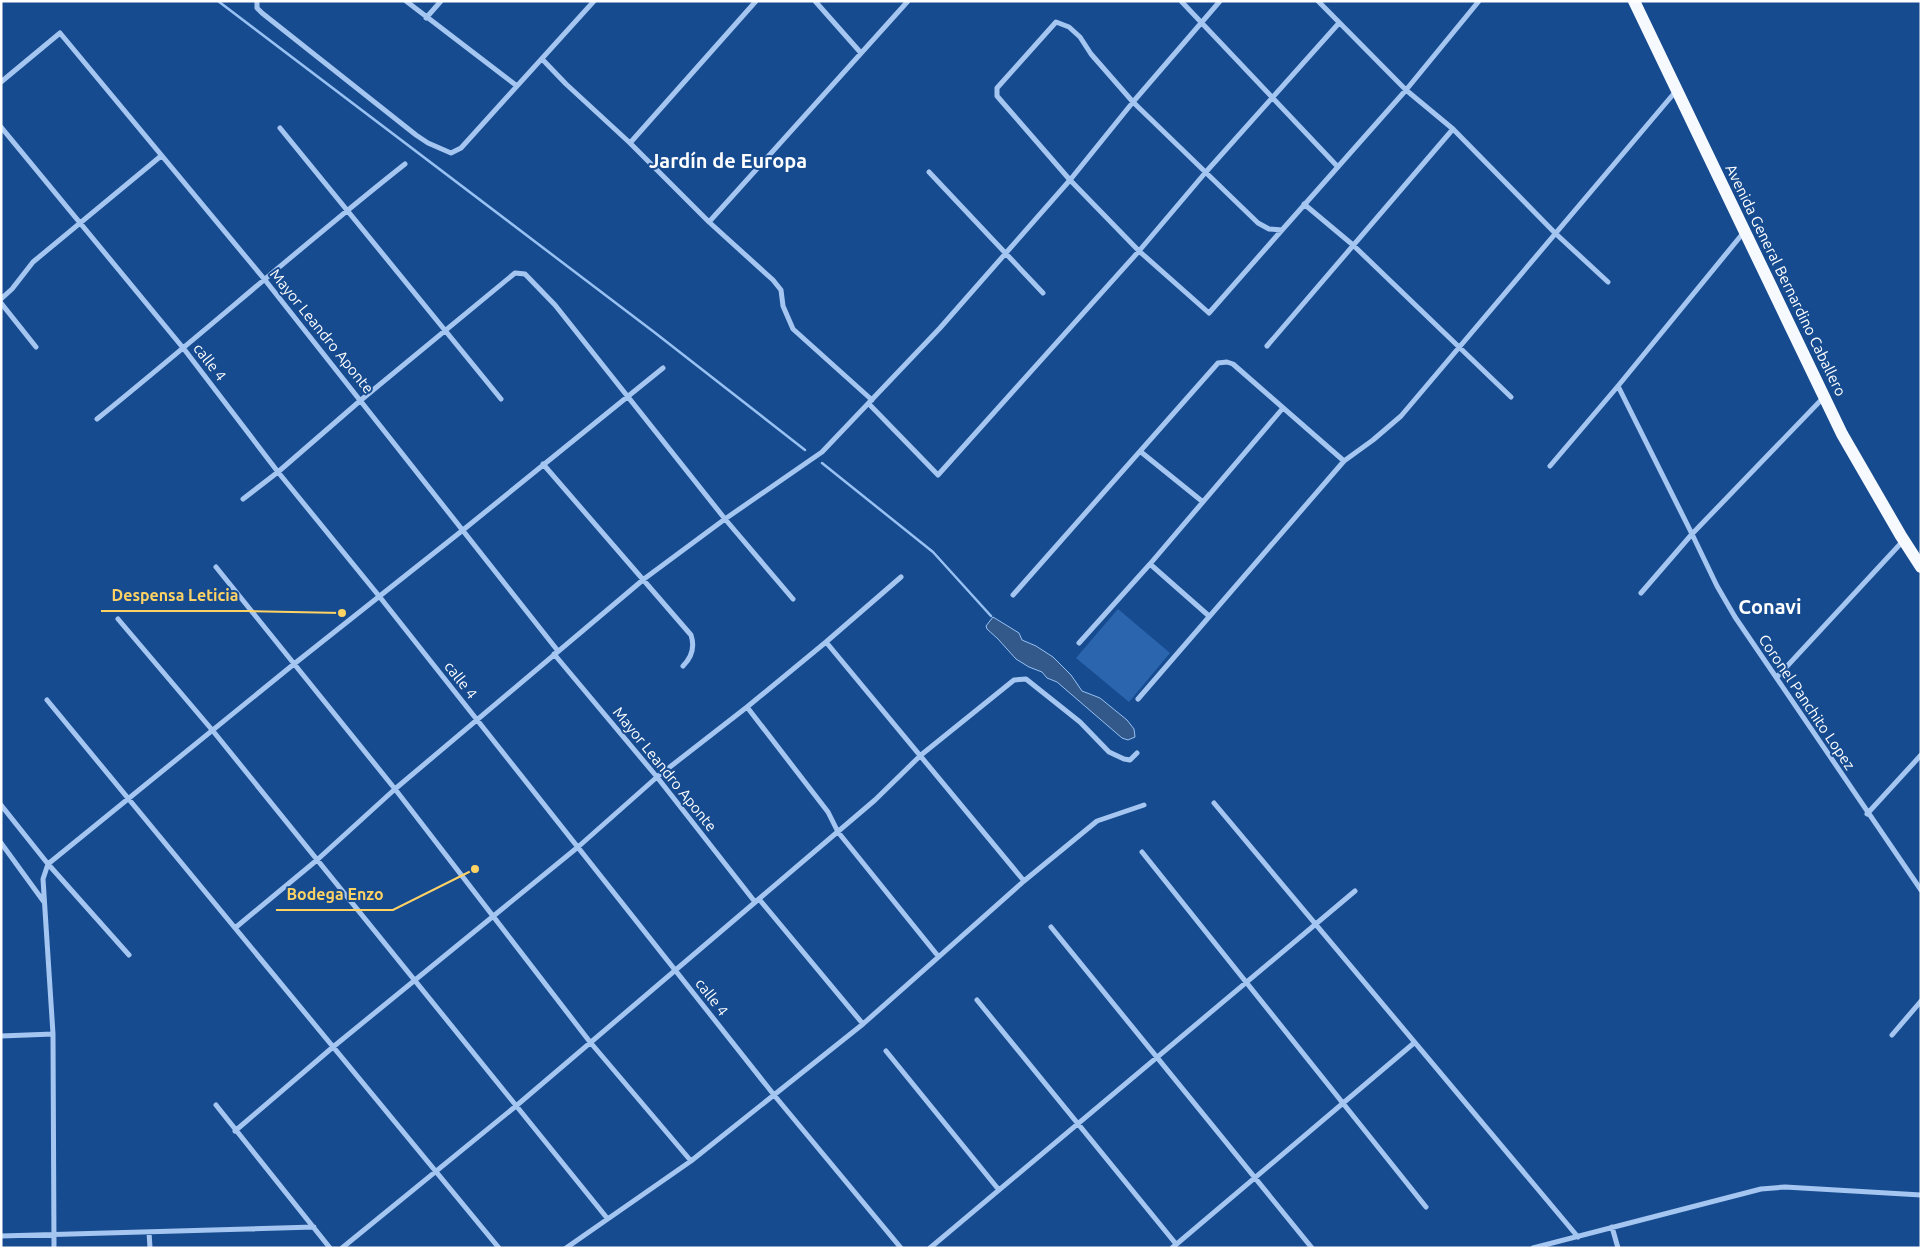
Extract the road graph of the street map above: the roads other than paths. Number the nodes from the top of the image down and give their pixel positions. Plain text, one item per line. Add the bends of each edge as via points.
1 (257, 1) edge
2 (406, 1) edge
3 (441, 1) edge
4 (594, 1) edge
5 (756, 1) edge
6 (815, 1) edge
7 (908, 1) edge
8 (1181, 1) edge
9 (1220, 1) edge
10 (1318, 1) edge
11 (1478, 1) edge
12 (1634, 1) edge
13 (426, 18) junction
14 (1339, 23) junction
15 (1200, 24) junction
16 (860, 53) junction
17 (542, 59) junction
18 (1, 82) edge
19 (517, 86) junction
20 (1406, 90) junction
21 (1676, 91) junction
22 (1273, 97) junction
23 (1133, 102) junction
24 (1, 127) edge
25 (280, 128) dead end
26 (1453, 129) junction
27 (630, 143) junction
28 (161, 156) junction
29 (405, 164) dead end
30 (1338, 167) junction
31 (929, 172) dead end
32 (1205, 173) junction
33 (1070, 180) junction
34 (1304, 204) junction
35 (347, 209) junction
36 (79, 222) junction
37 (709, 222) junction
38 (1282, 230) junction
39 (1744, 232) junction
40 (1555, 233) junction
41 (1354, 245) junction
42 (1140, 251) junction
43 (1004, 254) junction
44 (265, 280) junction
45 (1608, 282) dead end
46 (1043, 293) dead end
47 (1, 299) edge
48 (1, 303) edge
49 (445, 330) junction
50 (1267, 346) dead end
51 (36, 347) dead end
52 (1458, 348) junction
53 (184, 349) junction
54 (663, 368) dead end
55 (1618, 386) junction
56 (628, 396) junction
57 (1824, 396) junction
58 (1511, 397) dead end
59 (501, 399) dead end
60 (361, 400) junction
61 (870, 402) junction
62 (1283, 408) junction
63 (97, 419) dead end
64 (1140, 452) junction
65 (1344, 461) junction
66 (543, 464) junction
67 (1550, 466) dead end
68 (278, 472) junction
69 (243, 499) dead end
70 (1203, 502) junction
71 (725, 519) junction
72 (463, 530) junction
73 (1692, 534) junction
74 (1904, 541) junction
75 (1150, 564) junction
76 (216, 566) dead end
77 (1921, 567) edge
78 (901, 577) dead end
79 (644, 579) junction
80 (1641, 593) dead end
81 (1013, 595) dead end
82 (379, 596) junction
83 (793, 599) dead end
84 (1209, 616) junction
85 (118, 619) dead end
86 (826, 642) junction
87 (1079, 643) dead end
88 (556, 652) junction
89 (294, 664) junction
90 (683, 666) dead end
91 (1777, 677) junction
92 (1138, 699) dead end
93 (47, 700) dead end
94 (747, 707) junction
95 (477, 721) junction
96 (212, 731) junction
97 (1138, 754) dead end
98 (922, 755) junction
99 (1921, 755) edge
100 (657, 776) junction
101 (395, 789) junction
102 (129, 799) junction
103 (1214, 803) dead end
104 (1144, 804) dead end
105 (1, 805) edge
106 (1867, 814) junction
107 (838, 832) junction
108 (1, 843) edge
109 (578, 847) junction
110 (1142, 852) dead end
111 (317, 860) junction
112 (48, 864) junction
113 (1024, 881) junction
114 (1921, 890) edge
115 (1356, 891) dead end
116 (757, 901) junction
117 (44, 902) junction
118 (494, 916) junction
119 (1315, 924) junction
120 (1051, 927) dead end
121 (235, 928) junction
122 (129, 955) dead end
123 (938, 956) junction
124 (676, 971) junction
125 (415, 981) junction
126 (1246, 982) junction
127 (977, 1000) dead end
128 (1921, 1001) edge
129 (863, 1024) junction
130 (53, 1034) junction
131 (1892, 1035) dead end
132 (1, 1036) edge
133 (590, 1042) junction
134 (1414, 1042) junction
135 (333, 1047) junction
136 (886, 1051) dead end
137 (1157, 1057) junction
138 (774, 1095) junction
139 (1342, 1103) junction
140 (216, 1106) dead end
141 (516, 1106) junction
142 (1078, 1124) junction
143 (234, 1131) junction
144 (691, 1161) junction
145 (435, 1170) junction
146 (1254, 1177) junction
147 (999, 1190) junction
148 (1921, 1194) edge
149 (1426, 1207) dead end
150 (607, 1218) junction
151 (314, 1227) junction
152 (1612, 1227) junction
153 (149, 1232) junction
154 (54, 1235) junction
155 (1, 1236) edge
156 (1578, 1237) junction
157 (1176, 1244) junction
158 (54, 1248) edge
159 (150, 1248) edge
160 (330, 1248) edge
161 (342, 1248) edge
162 (499, 1248) edge
163 (566, 1248) edge
164 (901, 1248) edge
165 (930, 1248) edge
166 (1172, 1248) edge
167 (1312, 1248) edge
168 (1533, 1248) edge
169 (1618, 1248) edge

1 - 19 street via 257,8 262,13 441,150 451,152 461,148
2 - 13 street
3 - 13 street
4 - 17 street
5 - 27 street
6 - 16 street
7 - 16 street
8 - 15 street
9 - 15 street
10 - 14 street
11 - 20 street
12 - 21 highway, Avenida General Bernardino Caballero
13 - 19 street
14 - 20 street
14 - 22 street
15 - 22 street
15 - 23 street
16 - 37 street
17 - 19 street
17 - 27 street
18 - 28 street, Mayor Leandro Aponte via 60,33
20 - 26 street
20 - 30 street
21 - 39 highway, Avenida General Bernardino Caballero
21 - 40 street
22 - 30 street
22 - 32 street
23 - 32 street
23 - 33 street
23 - 33 street via 1080,37 1069,27 1056,22 997,88 996,96
24 - 36 street, calle 4
25 - 35 street
26 - 40 street
26 - 41 street
27 - 37 street
28 - 36 street
28 - 44 street, Mayor Leandro Aponte
29 - 35 street
30 - 34 street
31 - 43 street
32 - 38 street via 1258,223 1269,229
32 - 42 street
33 - 42 street
33 - 43 street
34 - 38 street
34 - 41 street
35 - 44 street
35 - 49 street
36 - 47 street via 32,262 12,290
36 - 53 street, calle 4
37 - 61 street via 773,280 781,290 783,306 793,328
38 - 42 street via 1209,313
39 - 55 street
39 - 57 highway, Avenida General Bernardino Caballero
40 - 45 street
40 - 52 street
41 - 50 street
41 - 52 street
42 - 61 street via 938,474
43 - 46 street
43 - 61 street
44 - 53 street
44 - 60 street, Mayor Leandro Aponte
48 - 51 street
49 - 56 street via 515,273 525,274
49 - 59 street
49 - 60 street
52 - 58 street
52 - 65 street via 1401,416
53 - 63 street
53 - 68 street, calle 4
54 - 56 street
55 - 67 street
55 - 73 street, Coronel Panchito Lopez
56 - 66 street
56 - 71 street
57 - 73 street
57 - 74 highway, Avenida General Bernardino Caballero via 1842,434
60 - 68 street
60 - 72 street, Mayor Leandro Aponte
61 - 71 street via 822,452
62 - 64 street via 1234,364 1218,363
62 - 65 street
62 - 70 street
64 - 70 street
64 - 81 street
65 - 84 street
66 - 72 street
66 - 79 street
68 - 69 street
68 - 82 street, calle 4
70 - 75 street
71 - 79 street
71 - 83 street
72 - 82 street
72 - 88 street, Mayor Leandro Aponte
73 - 80 street
73 - 91 street, Coronel Panchito Lopez via 1716,586
74 - 77 highway, Avenida General Bernardino Caballero
74 - 91 street
75 - 84 street
75 - 87 street
76 - 89 street
78 - 86 street
79 - 88 street
79 - 90 street via 691,635 694,645
82 - 89 street
82 - 95 street, calle 4
84 - 92 street
85 - 96 street
86 - 94 street
86 - 98 street
88 - 95 street
88 - 100 street, Mayor Leandro Aponte
89 - 96 street
89 - 101 street
91 - 106 street, Coronel Panchito Lopez
93 - 102 street
94 - 100 street
94 - 107 street via 828,812
95 - 101 street
95 - 109 street, calle 4
96 - 102 street
96 - 111 street
97 - 98 street via 1130,760 1109,752 1080,722 1026,679 1014,680
98 - 107 street
98 - 113 street
99 - 106 street
100 - 109 street
100 - 116 street, Mayor Leandro Aponte
101 - 111 street
101 - 118 street
102 - 112 street
102 - 121 street
103 - 119 street
104 - 113 street via 1097,821
105 - 112 street
106 - 114 street, Coronel Panchito Lopez
107 - 116 street
107 - 123 street
108 - 117 street
109 - 118 street
109 - 124 street, calle 4
110 - 126 street
111 - 121 street
111 - 125 street
112 - 117 street via 43,879
112 - 122 street
113 - 123 street
115 - 119 street
116 - 124 street
116 - 129 street, Mayor Leandro Aponte
117 - 130 street
118 - 125 street
118 - 133 street
119 - 126 street
119 - 134 street
120 - 137 street
121 - 135 street
123 - 129 street
124 - 133 street
124 - 138 street, calle 4
125 - 135 street
125 - 141 street
126 - 137 street
126 - 139 street
127 - 142 street
128 - 131 street
129 - 138 street
130 - 132 street
130 - 154 street
133 - 141 street
133 - 144 street
134 - 139 street
134 - 156 street
135 - 143 street
135 - 145 street
136 - 147 street
137 - 142 street
137 - 146 street
138 - 144 street
138 - 164 street, calle 4
139 - 146 street
139 - 149 street
140 - 143 street
141 - 145 street
141 - 150 street
142 - 147 street
142 - 157 street
143 - 151 street
144 - 150 street
145 - 161 street
145 - 162 street
146 - 157 street
146 - 167 street
147 - 165 street
148 - 152 street via 1785,1187 1761,1189
150 - 163 street
151 - 153 street
151 - 160 street
152 - 156 street
152 - 169 street
153 - 154 street
153 - 159 street
154 - 155 street
154 - 158 street
156 - 168 street
157 - 166 street

